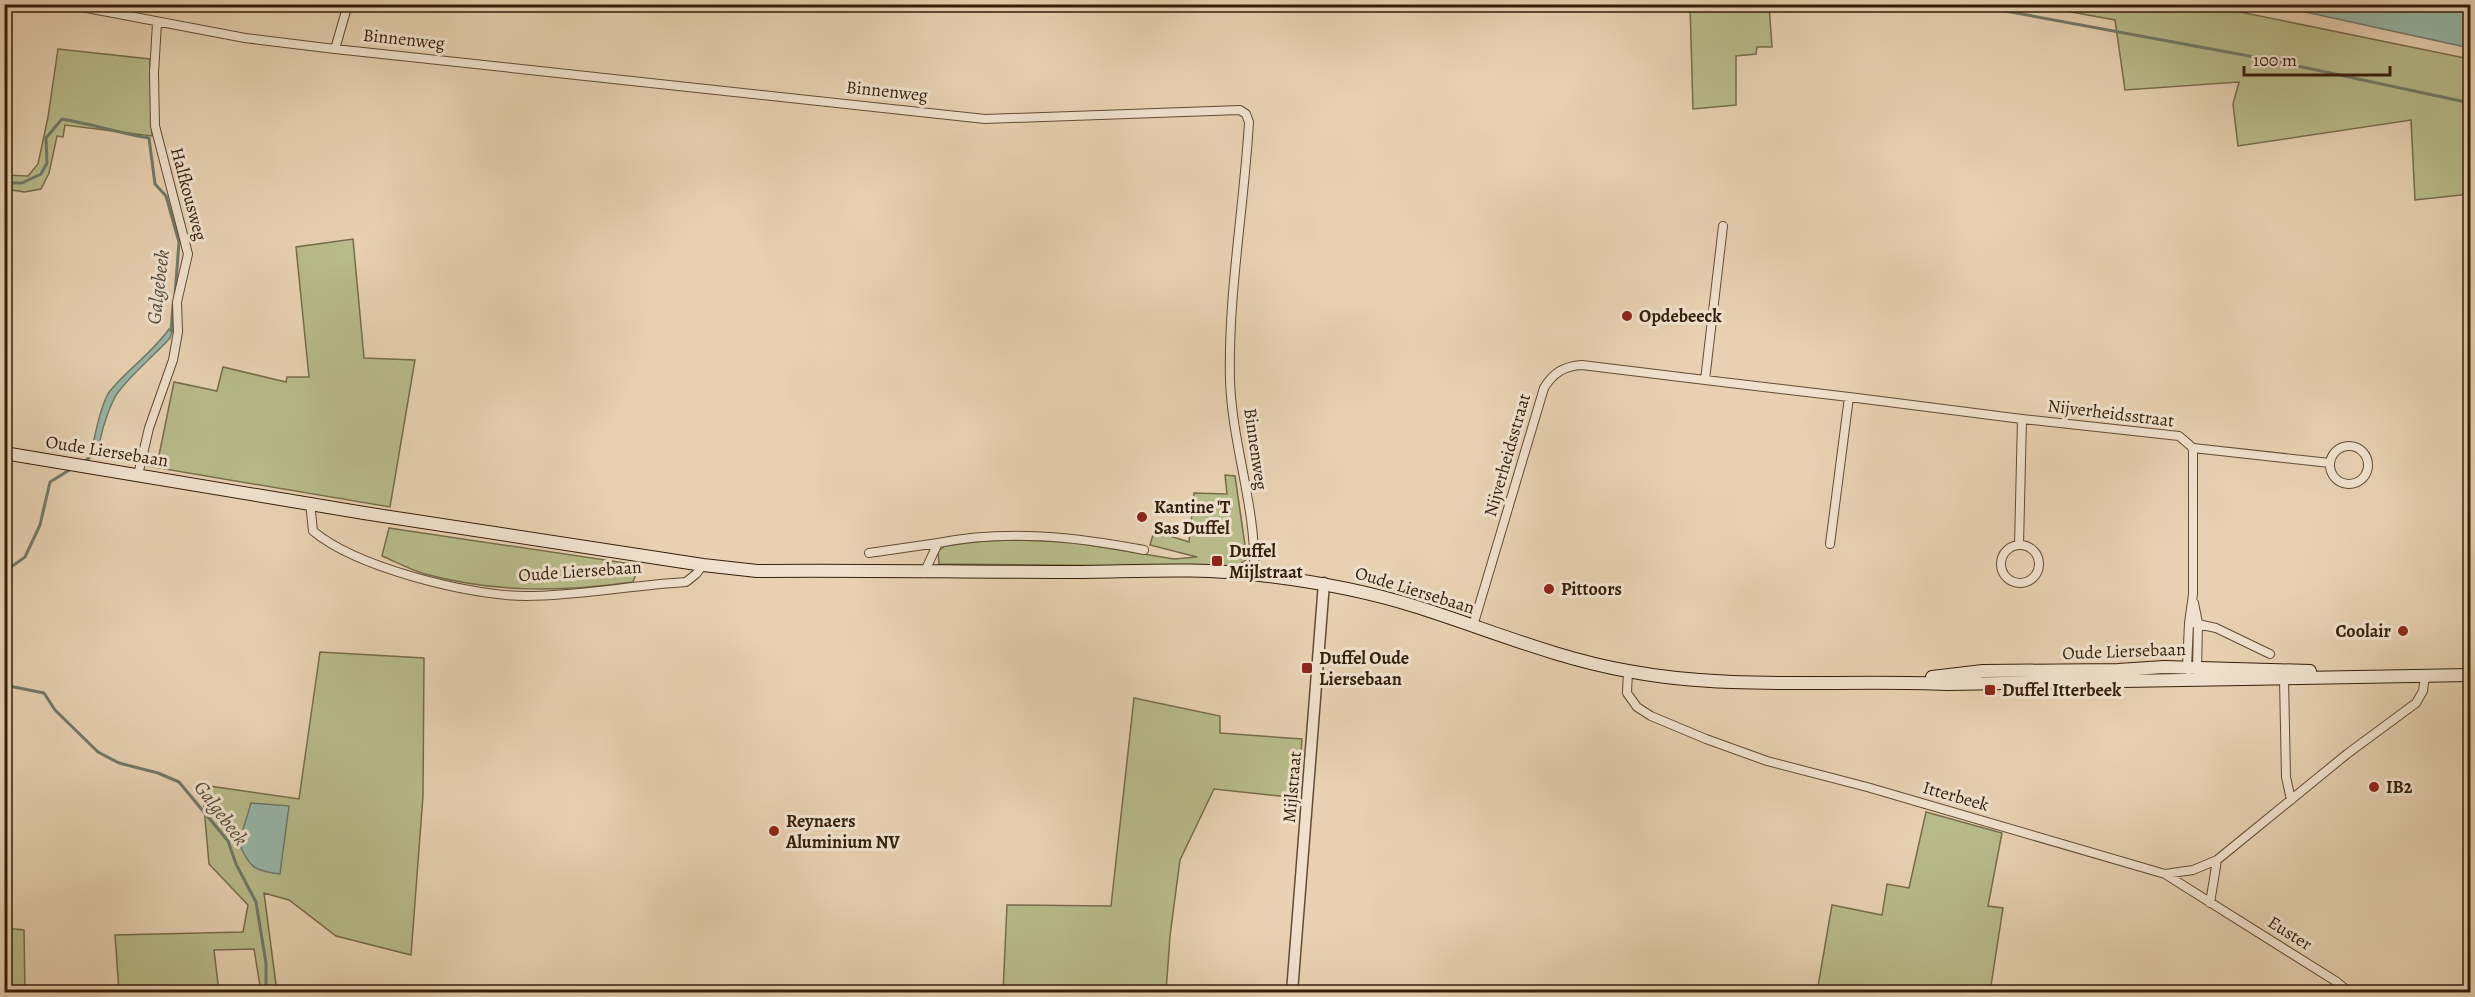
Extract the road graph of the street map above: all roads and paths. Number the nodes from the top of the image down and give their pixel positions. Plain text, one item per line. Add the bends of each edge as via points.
1 (66, 4) edge
2 (348, 4) edge
3 (157, 22) junction
4 (335, 49) junction
5 (1723, 226) dead end
6 (1705, 380) junction
7 (1848, 397) junction
8 (2022, 419) junction
9 (2193, 448) junction
10 (4, 453) edge
11 (2330, 463) junction
12 (138, 475) junction
13 (310, 502) junction
14 (938, 543) junction
15 (1830, 544) dead end
16 (2019, 545) junction
17 (1144, 550) dead end
18 (869, 553) dead end
19 (703, 565) junction
20 (924, 573) junction
21 (1254, 574) junction
22 (1324, 584) junction
23 (2193, 623) junction
24 (1473, 626) junction
25 (2270, 654) dead end
26 (2193, 667) junction
27 (1628, 671) junction
28 (2425, 675) junction
29 (2470, 675) edge
30 (2360, 676) junction
31 (2284, 679) junction
32 (1889, 681) junction
33 (2195, 681) junction
34 (2291, 800) junction
35 (2217, 860) junction
36 (2165, 874) junction
37 (2210, 903) junction
38 (1292, 993) edge
39 (2349, 993) edge

1 - 3 street, Binnenweg
2 - 4 street
3 - 4 street, Binnenweg
3 - 12 street, Halfkousweg via 155,126 188,254 177,302 178,332 172,360
4 - 21 street, Binnenweg via 985,119 1240,110 1249,122 1231,316 1230,382 1255,553
5 - 6 street
6 - 7 street, Nijverheidsstraat
6 - 24 street, Nijverheidsstraat via 1582,365 1570,366 1550,379 1544,388
7 - 8 street, Nijverheidsstraat
7 - 15 street
8 - 9 street, Nijverheidsstraat via 2179,436
8 - 16 street, Nijverheidsstraat
9 - 11 street, Nijverheidsstraat
9 - 23 street, Nijverheidsstraat
10 - 12 main road, Oude Liersebaan
11 - 11 street via 2333,476 2343,484 2356,483 2368,469 2366,456 2353,447 2337,450
12 - 13 main road, Oude Liersebaan
13 - 19 main road, Oude Liersebaan
13 - 19 street, Oude Liersebaan via 313,531 327,542 417,578 466,589 525,596 686,582
14 - 17 street via 1006,535 1071,538
14 - 18 street
14 - 20 street
16 - 16 street via 2007,550 2001,562 2009,580 2022,584 2033,579 2040,563 2031,548
19 - 20 main road, Oude Liersebaan via 757,571
20 - 21 main road, Oude Liersebaan
21 - 22 main road, Oude Liersebaan
22 - 24 main road, Oude Liersebaan via 1368,593
22 - 38 street, Mijlstraat
23 - 25 street via 2216,628
23 - 26 street, Nijverheidsstraat
24 - 27 main road, Oude Liersebaan via 1573,660
26 - 30 main road, Oude Liersebaan
26 - 32 main road, Oude Liersebaan via 1983,671
26 - 33 street, Nijverheidsstraat
27 - 32 main road, Oude Liersebaan via 1712,681
27 - 36 street, Itterbeek via 1627,693 1637,707 1706,739 1767,761
28 - 29 main road, Oude Liersebaan
28 - 30 main road, Oude Liersebaan
28 - 34 street, Itterbeek via 2416,703
30 - 31 main road, Oude Liersebaan
31 - 33 main road, Oude Liersebaan
31 - 34 street via 2286,777
32 - 33 main road, Oude Liersebaan
34 - 35 street, Itterbeek
35 - 36 street, Itterbeek via 2193,870
35 - 37 street
36 - 37 street, Euster
37 - 39 street, Euster

